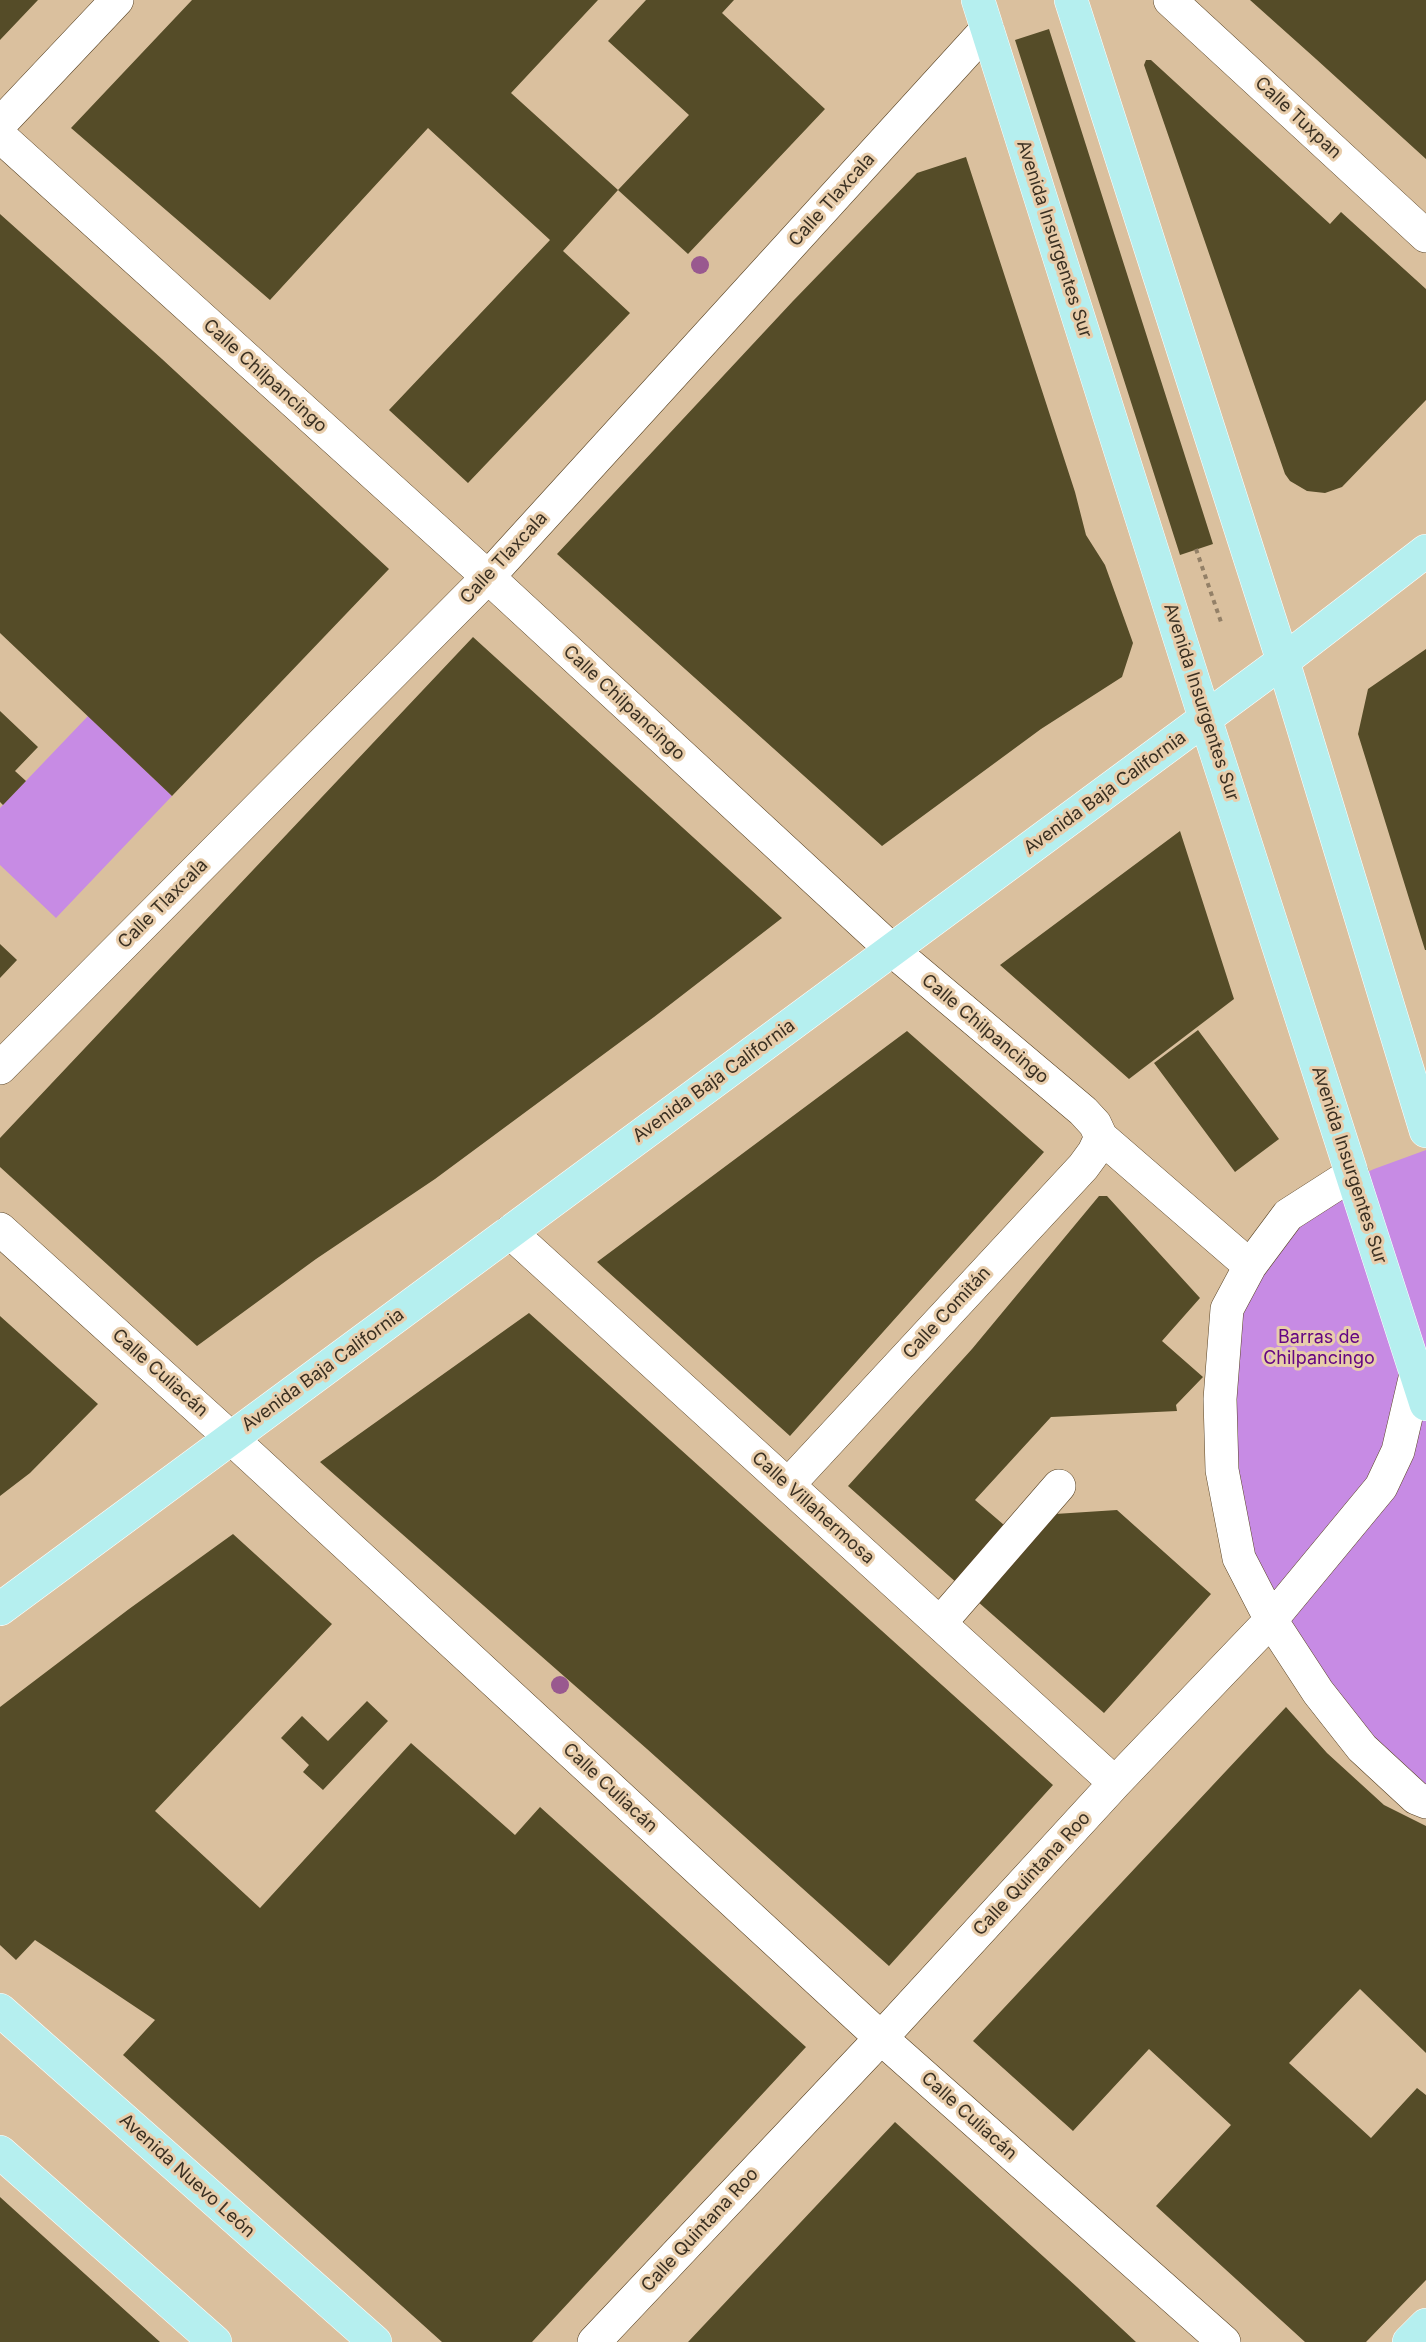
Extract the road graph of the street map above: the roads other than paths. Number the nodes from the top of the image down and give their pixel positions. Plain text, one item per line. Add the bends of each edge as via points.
1 (117, 0) edge
2 (1071, 0) edge
3 (1170, 0) edge
4 (982, 15) edge
5 (0, 124) edge
6 (0, 136) edge
7 (1426, 236) edge
8 (1426, 551) edge
9 (488, 577) junction
10 (1283, 661) junction
11 (1205, 718) junction
12 (892, 950) junction
13 (0, 1068) edge
14 (1426, 1131) edge
15 (1101, 1137) junction
16 (1352, 1174) junction
17 (0, 1229) edge
18 (510, 1232) junction
19 (1250, 1266) junction
20 (1421, 1389) edge
21 (231, 1438) junction
22 (788, 1485) junction
23 (1059, 1485) dead end
24 (0, 1609) edge
25 (1271, 1620) junction
26 (940, 1623) junction
27 (1115, 1783) junction
28 (1426, 1802) edge
29 (0, 2010) edge
30 (881, 2038) junction
31 (0, 2152) edge
32 (1426, 2325) edge
33 (215, 2342) edge
34 (375, 2342) edge
35 (594, 2342) edge
36 (1224, 2342) edge
37 (1409, 2342) edge

1 - 5 street
2 - 10 main road
3 - 7 street, Calle Tuxpan
4 - 9 street, Calle Tlaxcala
4 - 11 main road, Avenida Insurgentes Sur
6 - 9 street, Calle Chilpancingo
8 - 10 main road, Avenida Baja California
9 - 12 street, Calle Chilpancingo
9 - 13 street, Calle Tlaxcala
10 - 11 main road, Avenida Baja California
10 - 14 main road
11 - 12 main road, Avenida Baja California
11 - 16 main road, Avenida Insurgentes Sur
12 - 15 street, Calle Chilpancingo via 1083,1112
12 - 18 main road, Avenida Baja California
15 - 19 street, Calle Chilpancingo
15 - 22 street, Calle Comitán via 1083,1167
16 - 19 street via 1288,1215
16 - 20 main road, Avenida Insurgentes Sur
17 - 21 street, Calle Culiacán
18 - 21 main road, Avenida Baja California
18 - 22 street, Calle Villahermosa
19 - 25 street via 1227,1309 1220,1400 1222,1470 1239,1558
20 - 25 street, Calle Quintana Roo via 1381,1487
21 - 24 main road, Avenida Baja California
21 - 30 street, Calle Culiacán
22 - 26 street, Calle Villahermosa
23 - 26 street
25 - 27 street, Calle Quintana Roo
25 - 28 street via 1318,1692 1362,1748 1416,1798
26 - 27 street, Calle Villahermosa
27 - 30 street, Calle Quintana Roo
29 - 34 main road, Avenida Nuevo León
30 - 35 street, Calle Quintana Roo
30 - 36 street, Calle Culiacán
31 - 33 main road
32 - 37 main road

